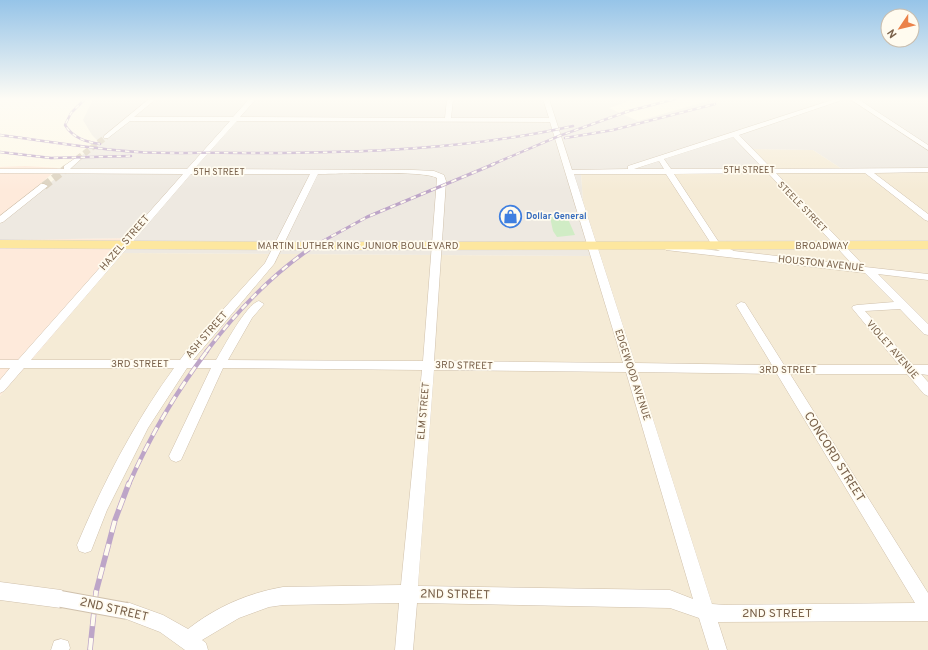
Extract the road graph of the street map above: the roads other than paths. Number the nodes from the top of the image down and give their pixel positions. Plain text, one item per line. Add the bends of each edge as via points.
1 (115, 129) edge
2 (227, 129) edge
3 (555, 129) edge
4 (747, 129) edge
5 (900, 129) edge
6 (732, 134) junction
7 (106, 137) tunnel mouth
8 (926, 146) edge
9 (660, 158) junction
10 (77, 159) tunnel mouth
11 (67, 168) tunnel mouth
12 (768, 170) junction
13 (866, 170) junction
14 (928, 170) edge
15 (0, 171) edge
16 (620, 171) junction
17 (668, 171) junction
18 (188, 172) junction
19 (315, 172) junction
20 (570, 172) junction
21 (438, 175) joint
22 (44, 186) tunnel mouth
23 (928, 218) edge
24 (0, 220) edge
25 (0, 244) edge
26 (124, 244) junction
27 (278, 246) junction
28 (438, 246) junction
29 (592, 246) junction
30 (657, 246) junction
31 (717, 246) junction
32 (764, 246) junction
33 (839, 246) junction
34 (928, 246) edge
35 (742, 256) junction
36 (774, 259) junction
37 (865, 269) junction
38 (928, 277) edge
39 (259, 304) dead end
40 (741, 305) dead end
41 (901, 306) junction
42 (928, 331) edge
43 (0, 364) edge
44 (21, 364) junction
45 (182, 364) junction
46 (219, 365) junction
47 (427, 365) junction
48 (630, 368) junction
49 (780, 369) junction
50 (909, 369) junction
51 (928, 370) edge
52 (0, 388) edge
53 (928, 391) edge
54 (176, 456) dead end
55 (85, 545) dead end
56 (0, 591) edge
57 (408, 594) junction
58 (928, 609) edge
59 (706, 612) junction
60 (928, 612) edge
61 (194, 645) edge
62 (404, 650) edge
63 (718, 650) edge

1 - 7 street
2 - 18 street, HAZEL STREET
3 - 20 street, EDGEWOOD AVENUE
4 - 6 street
5 - 8 street
6 - 9 street
6 - 12 street, STEELE STREET via 738,136
9 - 16 street
9 - 17 street
10 - 11 street
12 - 13 street, 5TH STREET
12 - 17 street, 5TH STREET
12 - 33 street, STEELE STREET
13 - 14 street, 5TH STREET
13 - 23 street
15 - 18 street, 5TH STREET
16 - 17 street, 5TH STREET
16 - 20 street, 5TH STREET
17 - 31 street
18 - 19 street, 5TH STREET
18 - 26 street, HAZEL STREET
19 - 21 street, 5TH STREET via 413,172
19 - 27 street, ASH STREET
20 - 29 street, EDGEWOOD AVENUE
21 - 28 street, ELM STREET via 442,181
22 - 24 street
25 - 26 main road, MARTIN LUTHER KING JUNIOR BOULEVARD
26 - 27 main road, MARTIN LUTHER KING JUNIOR BOULEVARD
26 - 44 street, HAZEL STREET
27 - 28 main road, MARTIN LUTHER KING JUNIOR BOULEVARD
27 - 45 street, ASH STREET via 261,274 216,322
28 - 29 main road, MARTIN LUTHER KING JUNIOR BOULEVARD
28 - 47 street, ELM STREET
29 - 30 main road, MARTIN LUTHER KING JUNIOR BOULEVARD
29 - 48 street, EDGEWOOD AVENUE
30 - 31 main road, MARTIN LUTHER KING JUNIOR BOULEVARD
30 - 35 street
31 - 32 main road, BROADWAY
31 - 35 street, HOUSTON AVENUE
32 - 33 main road, BROADWAY
32 - 36 main road
33 - 34 main road, BROADWAY
33 - 37 street, STEELE STREET
35 - 36 street, HOUSTON AVENUE
36 - 37 street, HOUSTON AVENUE
37 - 38 street, HOUSTON AVENUE
37 - 41 street, STEELE STREET
39 - 46 street, ASH STREET via 248,316
40 - 49 street, CONCORD STREET
41 - 42 street, STEELE STREET
41 - 50 street, VIOLET AVENUE via 857,308
43 - 44 street, 3RD STREET
44 - 45 street, 3RD STREET
44 - 52 street, HAZEL STREET
45 - 46 street, 3RD STREET
45 - 55 street, ASH STREET via 143,424
46 - 47 street, 3RD STREET
46 - 54 street, ASH STREET
47 - 48 street, 3RD STREET
47 - 57 street, ELM STREET
48 - 49 street, 3RD STREET
48 - 59 street, EDGEWOOD AVENUE
49 - 50 street, 3RD STREET
49 - 58 street, CONCORD STREET
50 - 51 street, 3RD STREET
50 - 53 street, VIOLET AVENUE
56 - 61 street, 2ND STREET, bridge via 127,611 174,628
57 - 59 street, 2ND STREET via 670,599
57 - 61 street, 2ND STREET via 266,598 234,609 204,627
57 - 62 street, ELM STREET
59 - 60 street, 2ND STREET
59 - 63 street, EDGEWOOD AVENUE

